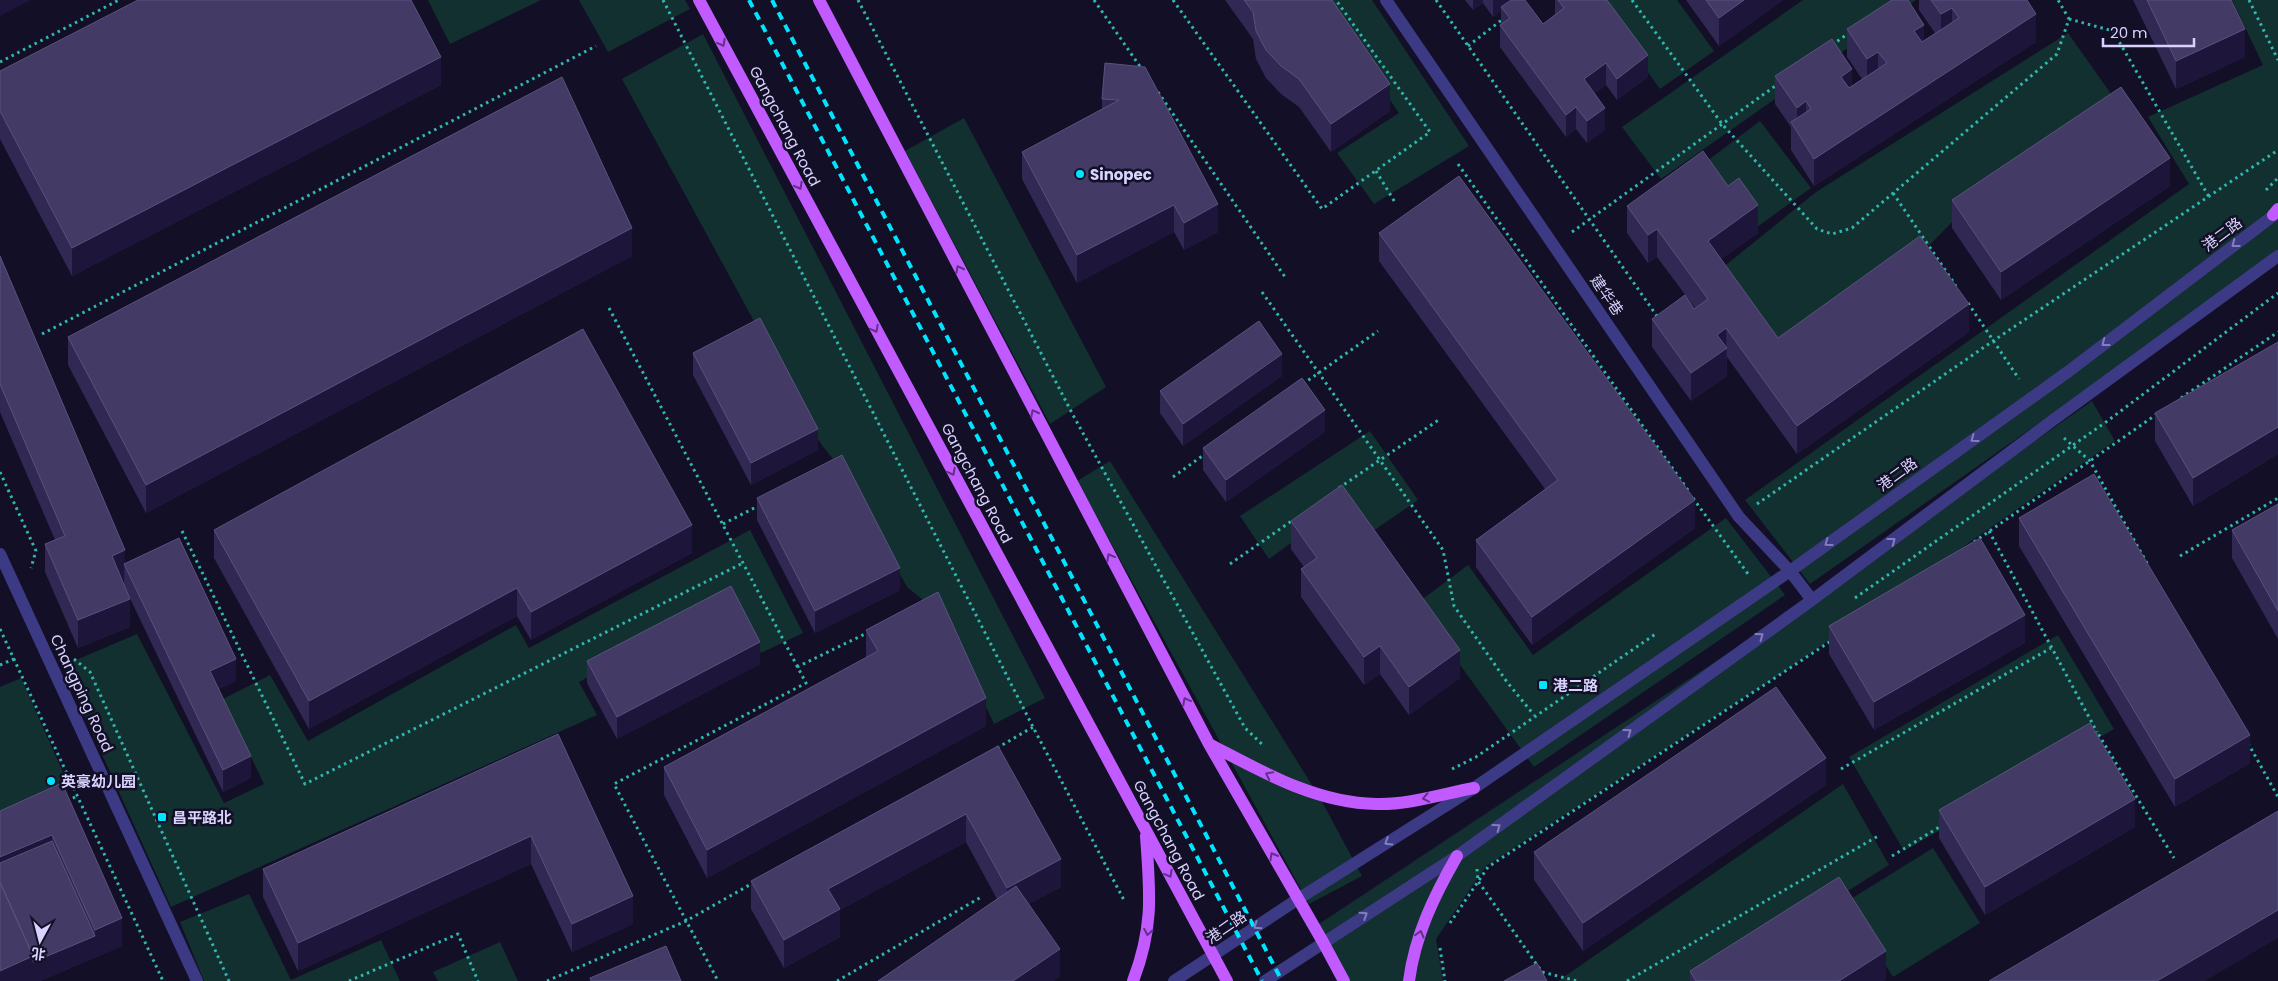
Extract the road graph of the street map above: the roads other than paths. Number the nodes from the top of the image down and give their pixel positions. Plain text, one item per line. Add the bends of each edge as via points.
1 (699, 0) edge
2 (819, 0) edge
3 (1386, 0) edge
4 (2276, 212) edge
5 (2278, 256) edge
6 (0, 554) edge
7 (1790, 571) junction
8 (1812, 600) junction
9 (1209, 744) junction
10 (1474, 788) junction
11 (1145, 832) junction
12 (1457, 856) junction
13 (1298, 899) junction
14 (1323, 942) junction
15 (1213, 955) junction
16 (197, 981) edge
17 (1133, 981) edge
18 (1174, 981) edge
19 (1227, 981) edge
20 (1265, 981) edge
21 (1344, 981) edge
22 (1409, 981) edge

1 -> 11 main road, Gangchang Road
9 -> 2 main road
3 - 7 street, 建华巷 via 1739,517
4 -> 7 street, 港二路 via 2069,371
8 -> 5 street
6 - 16 street, Changping Road
7 - 8 street, 建华巷
7 - 10 street, 港二路
12 -> 8 street
10 -> 9 main road via 1409,801 1377,804 1347,801 1278,780
13 -> 9 main road
10 -> 13 street, 港二路
11 -> 15 main road, Gangchang Road
11 -> 17 main road via 1150,917 1148,936
14 -> 12 street
22 -> 12 main road via 1422,924
13 - 14 main road
13 -> 15 street, 港二路
14 - 20 street
14 - 21 main road
15 - 18 street, 港二路
15 - 19 main road, Gangchang Road

